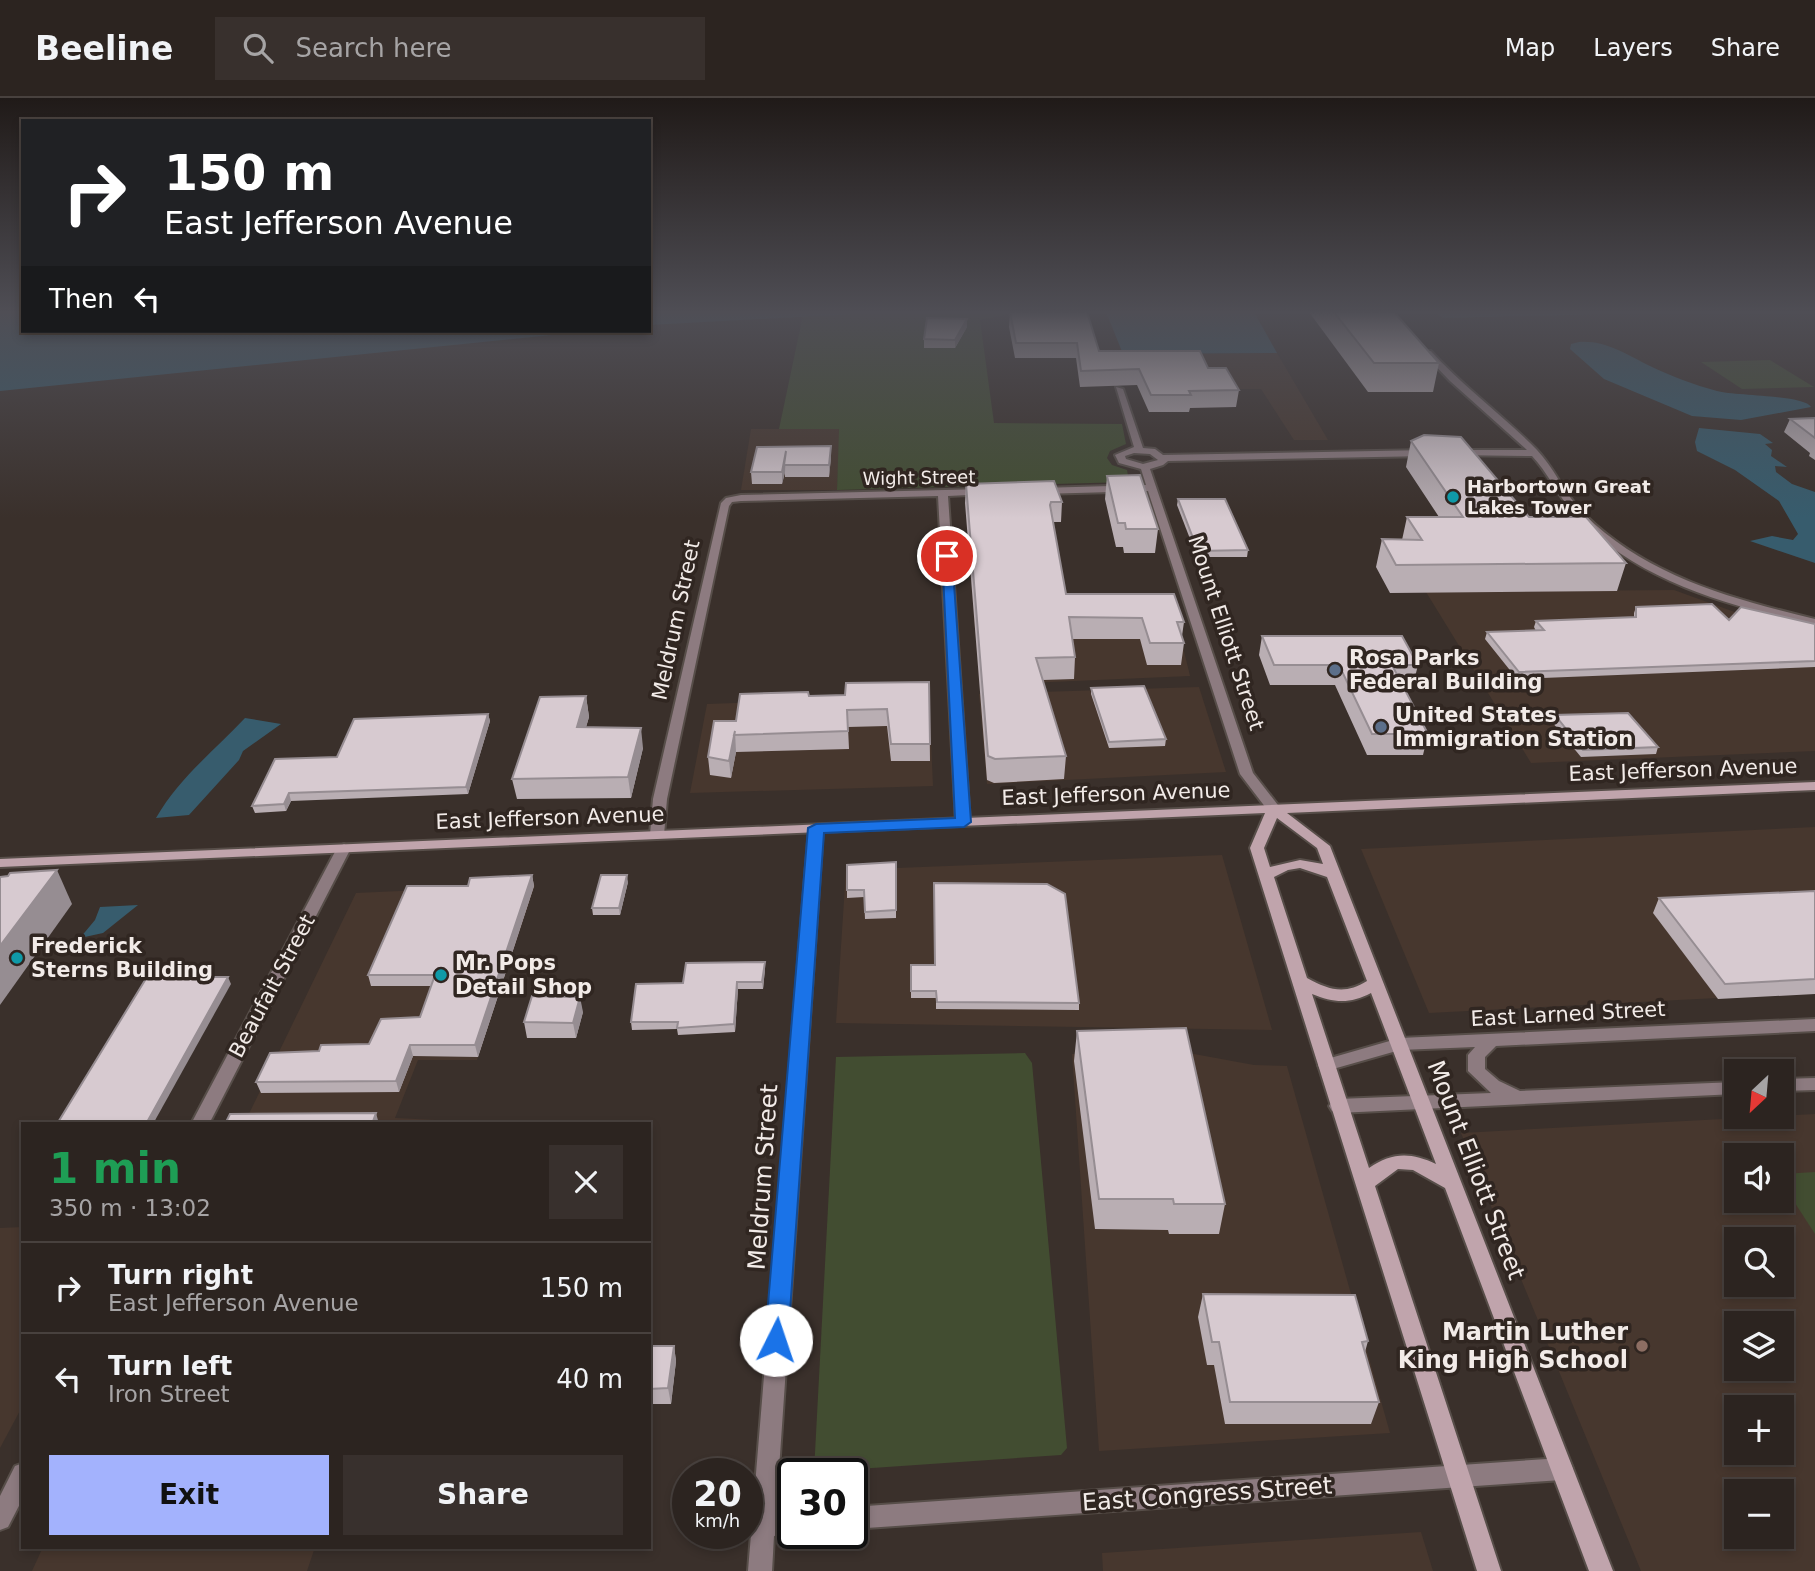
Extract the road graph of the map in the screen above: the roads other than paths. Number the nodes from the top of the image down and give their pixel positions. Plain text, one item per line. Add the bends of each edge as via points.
1 (1455, 381) edge
2 (1119, 389) edge
3 (1139, 450) junction
4 (1535, 453) junction
5 (1163, 458) junction
6 (1144, 467) junction
7 (1152, 488) junction
8 (1034, 491) edge
9 (995, 492) edge
10 (943, 494) junction
11 (729, 500) joint
12 (1815, 622) edge
13 (1815, 786) edge
14 (1274, 809) junction
15 (964, 822) junction
16 (816, 828) junction
17 (657, 835) junction
18 (344, 848) junction
19 (0, 863) edge
20 (1334, 874) junction
21 (1266, 875) junction
22 (1299, 981) junction
23 (1375, 983) junction
24 (1815, 1025) edge
25 (1492, 1040) junction
26 (1400, 1044) junction
27 (1326, 1065) junction
28 (1815, 1084) edge
29 (1794, 1085) edge
30 (1724, 1089) edge
31 (1521, 1099) junction
32 (1423, 1104) junction
33 (1338, 1107) junction
34 (201, 1122) edge
35 (1453, 1184) junction
36 (1364, 1185) junction
37 (1562, 1469) junction
38 (1458, 1476) junction
39 (21, 1478) edge
40 (868, 1517) edge
41 (0, 1519) edge
42 (777, 1524) edge
43 (763, 1525) joint
44 (761, 1549) edge
45 (760, 1571) edge
46 (1489, 1571) edge
47 (1601, 1571) edge

1 - 4 street
2 - 3 street
3 - 5 street
3 - 6 street via 1127,451 1120,458
4 - 5 street
4 - 12 street via 1581,516 1646,564 1735,601
5 - 6 street via 1160,464
6 - 7 street, Mount Elliott Street
7 - 8 street
7 - 14 street, Mount Elliott Street via 1247,775
9 - 10 street, Wight Street
10 - 11 street, Wight Street
10 - 15 street
11 - 17 street, Meldrum Street via 724,505 660,799
13 - 14 main road, East Jefferson Avenue
14 - 15 main road, East Jefferson Avenue
14 - 20 main road, Mount Elliott Street via 1323,846
14 - 21 main road via 1257,848
15 - 16 main road, East Jefferson Avenue
16 - 17 main road, East Jefferson Avenue
16 - 43 street, Meldrum Street
17 - 18 main road, East Jefferson Avenue
18 - 19 main road, East Jefferson Avenue
18 - 34 street, Beaufait Street
20 - 21 main road via 1295,862
20 - 23 main road, Mount Elliott Street
21 - 22 main road
22 - 23 main road via 1322,994 1343,997 1360,994
22 - 27 main road
23 - 26 main road, Mount Elliott Street
24 - 25 street, East Larned Street
25 - 26 street, East Larned Street
25 - 31 street via 1476,1055 1477,1070 1493,1086
26 - 27 street, East Larned Street
26 - 32 main road, Mount Elliott Street
27 - 33 main road
28 - 29 street
30 - 31 street
31 - 32 street
32 - 33 street
32 - 35 main road, Mount Elliott Street
33 - 36 main road
35 - 36 main road via 1423,1164 1399,1161 1381,1165
35 - 37 main road, Mount Elliott Street
36 - 38 main road
37 - 38 street, East Congress Street
37 - 47 main road, Mount Elliott Street
38 - 40 street, East Congress Street
38 - 46 main road
39 - 41 street
42 - 43 street
44 - 45 street, Meldrum Street

